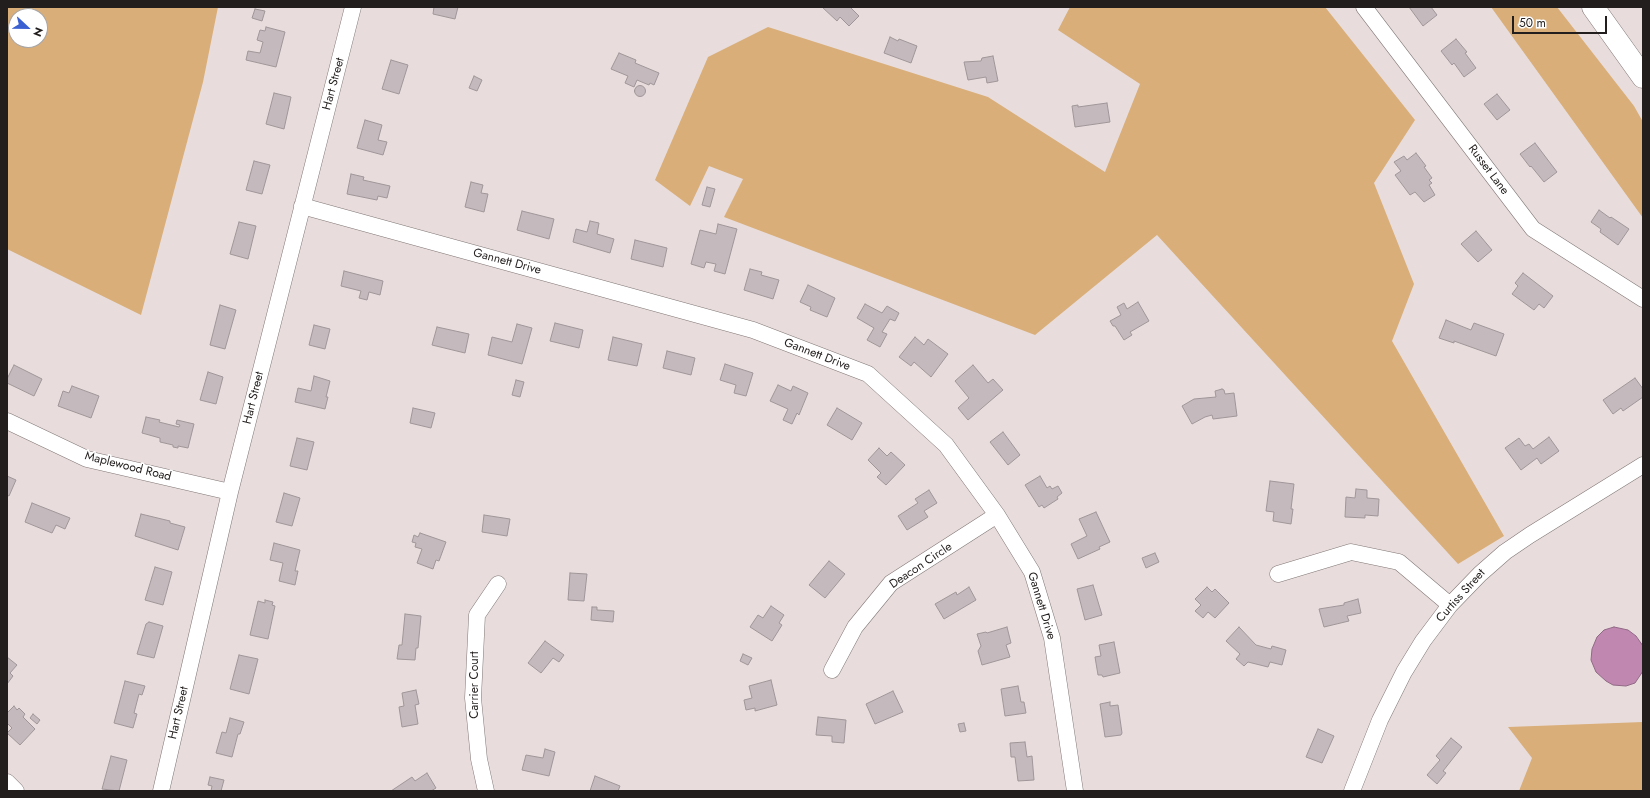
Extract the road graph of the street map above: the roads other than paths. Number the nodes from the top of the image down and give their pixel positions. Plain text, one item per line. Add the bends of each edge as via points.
1 (353, 7) edge
2 (1364, 7) edge
3 (1593, 7) edge
4 (1643, 77) edge
5 (302, 206) junction
6 (1643, 299) edge
7 (7, 421) edge
8 (1643, 465) edge
9 (230, 492) junction
10 (997, 515) junction
11 (1278, 574) dead end
12 (498, 584) dead end
13 (1450, 605) junction
14 (832, 670) dead end
15 (7, 782) edge
16 (16, 791) edge
17 (161, 791) edge
18 (486, 791) edge
19 (1075, 791) edge
20 (1352, 791) edge

1 - 5 street, Hart Street
2 - 6 street, Russet Lane via 1533,229
3 - 4 highway
5 - 9 street, Hart Street
5 - 10 street, Gannett Drive via 753,330 868,374 946,445
7 - 9 street, Maplewood Road via 88,458
8 - 13 street, Curtiss Street via 1505,552
9 - 17 street, Hart Street
10 - 14 street, Deacon Circle via 891,584 855,627
10 - 19 street, Gannett Drive via 1032,572 1052,638
11 - 13 street via 1351,552 1399,562
12 - 18 street, Carrier Court via 477,615 473,698 479,759
13 - 20 street, Curtiss Street via 1404,672 1380,720
15 - 16 street

